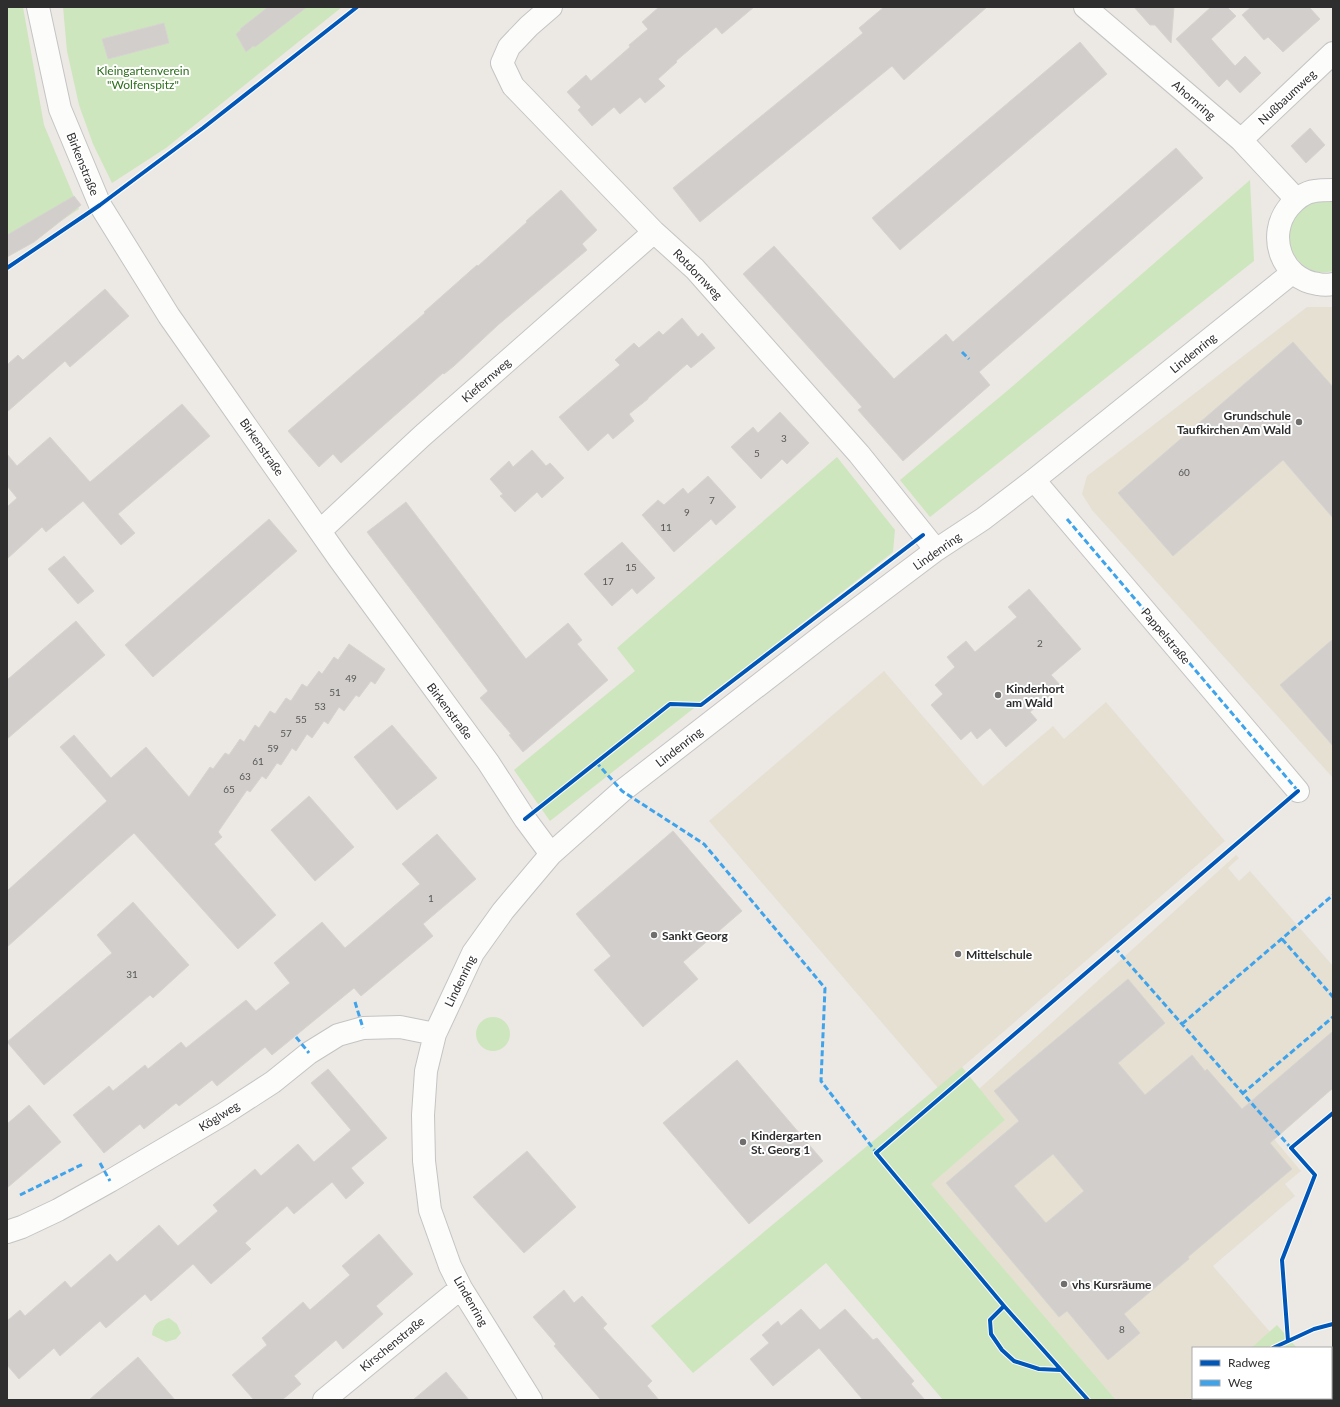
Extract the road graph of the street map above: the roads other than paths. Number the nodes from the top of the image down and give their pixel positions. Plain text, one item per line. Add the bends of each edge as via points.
1 (38, 7) edge
2 (551, 7) edge
3 (1085, 7) edge
4 (1333, 53) edge
5 (1241, 140) junction
6 (1333, 190) edge
7 (1296, 200) junction
8 (654, 232) junction
9 (1292, 273) junction
10 (1333, 284) edge
11 (1034, 480) junction
12 (320, 531) junction
13 (936, 550) junction
14 (1298, 791) dead end
15 (551, 854) junction
16 (435, 1034) junction
17 (7, 1232) edge
18 (461, 1288) junction
19 (324, 1400) edge
20 (531, 1400) edge

1 - 12 street, Birkenstraße via 60,108 100,205 169,316
2 - 8 street, Rotdornweg via 528,26 509,48 502,63 513,86
3 - 5 street, Ahornring
4 - 5 street, Nußbaumweg
5 - 7 street, Ahornring
6 - 7 street via 1314,191
7 - 9 street via 1282,215 1277,235 1280,256
8 - 12 street, Kiefernweg via 422,436
8 - 13 street, Rotdornweg via 695,269 756,336 859,454
9 - 10 street via 1309,283
9 - 11 street, Lindenring
11 - 13 street, Lindenring via 983,519
11 - 14 street, Pappelstraße
12 - 15 street, Birkenstraße via 488,762
13 - 15 street, Lindenring via 622,791
15 - 16 street, Lindenring via 503,911 473,953
16 - 17 street, Köglweg via 400,1027 363,1028 338,1035 222,1115 65,1206
16 - 18 street, Lindenring via 426,1071 423,1115 424,1161 430,1210 450,1266
18 - 19 street, Kirschenstraße
18 - 20 street, Lindenring

